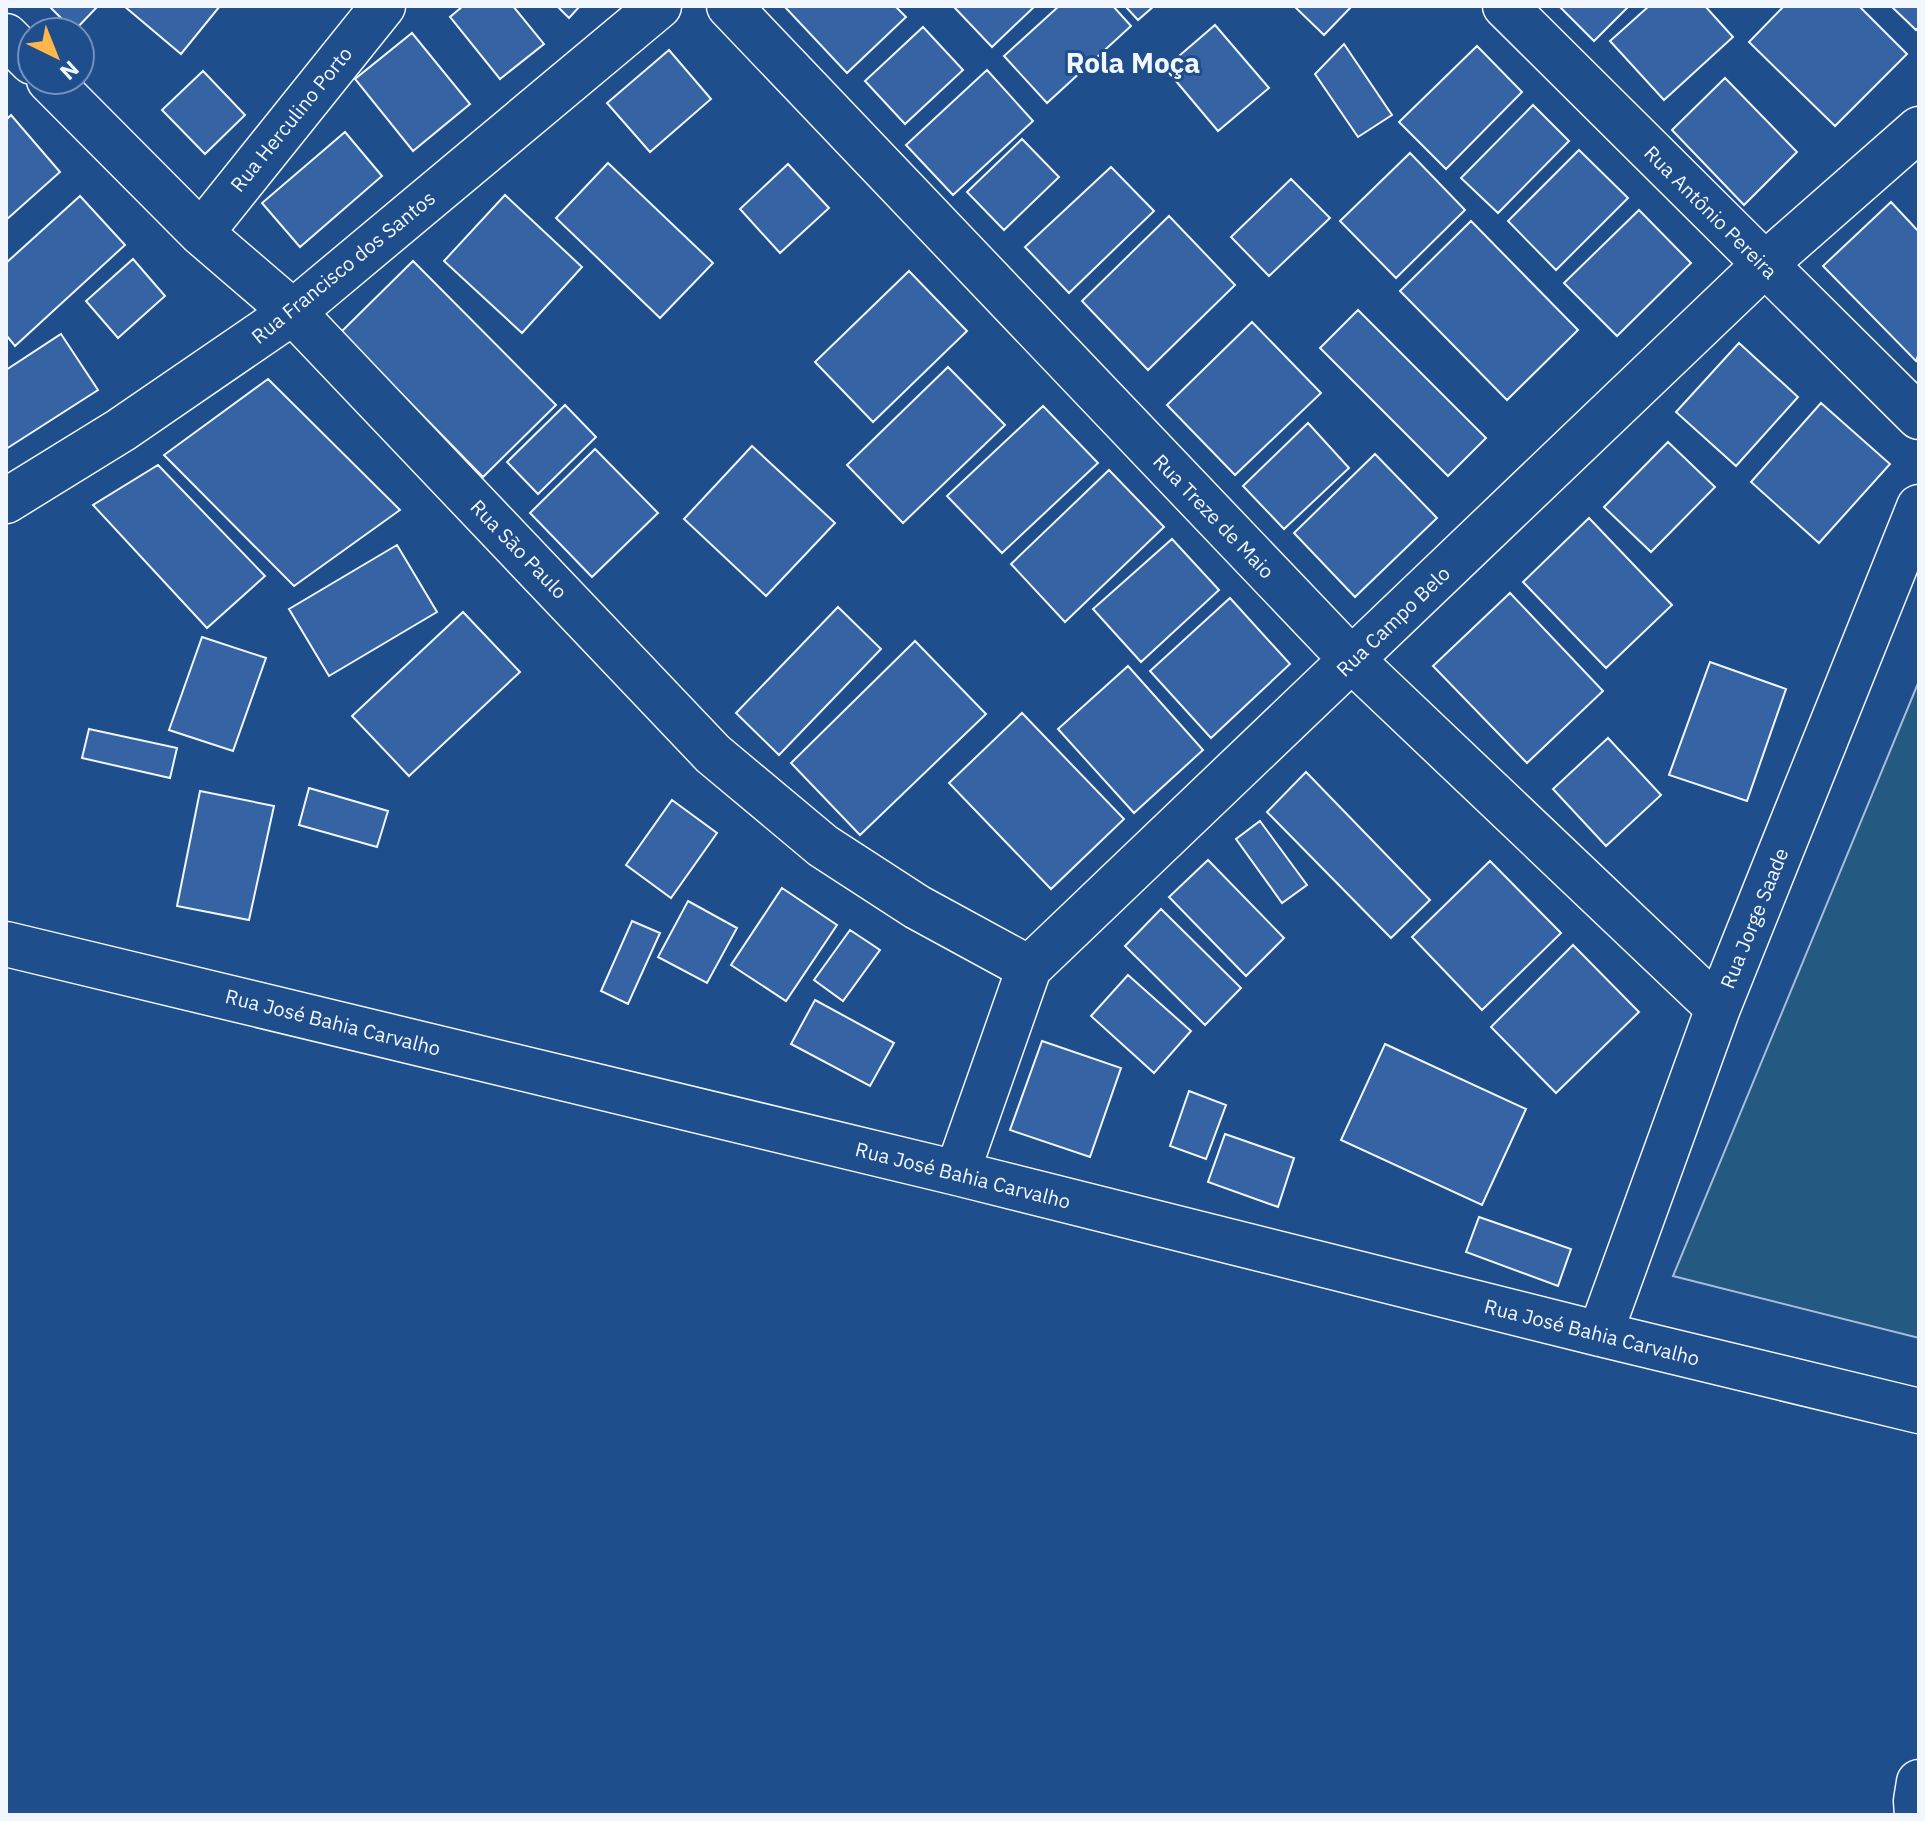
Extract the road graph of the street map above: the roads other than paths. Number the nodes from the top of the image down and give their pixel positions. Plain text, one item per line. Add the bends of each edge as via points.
1 (383, 6) edge
2 (659, 6) edge
3 (729, 6) edge
4 (1505, 6) edge
5 (65, 96) edge
6 (1919, 129) edge
7 (201, 233) junction
8 (1764, 265) junction
9 (293, 312) junction
10 (1919, 417) edge
11 (6, 501) edge
12 (1919, 507) edge
13 (1352, 660) junction
14 (6, 944) edge
15 (1029, 968) junction
16 (1718, 1008) junction
17 (957, 1173) junction
18 (1600, 1334) junction
19 (1919, 1411) edge
20 (1919, 1782) edge
21 (1917, 1815) edge

1 - 7 street, Rua Herculino Porto
2 - 9 street, Rua Francisco dos Santos
3 - 13 street, Rua Treze de Maio
4 - 8 street, Rua Antônio Pereira
5 - 7 street, Rua São Paulo
6 - 8 street, Rua Campo Belo
7 - 9 street, Rua São Paulo
8 - 10 street, Rua Antônio Pereira
8 - 13 street, Rua Campo Belo
9 - 11 street, Rua Francisco dos Santos
9 - 15 street, Rua São Paulo via 713,754 823,846 917,907
12 - 16 street, Rua Jorge Saade
13 - 15 street, Rua Campo Belo
13 - 16 street, Rua Treze de Maio
14 - 17 street, Rua José Bahia Carvalho
15 - 17 street, Rua Campo Belo
16 - 18 street, Rua Jorge Saade
17 - 18 street, Rua José Bahia Carvalho
18 - 19 street, Rua José Bahia Carvalho
20 - 21 street

